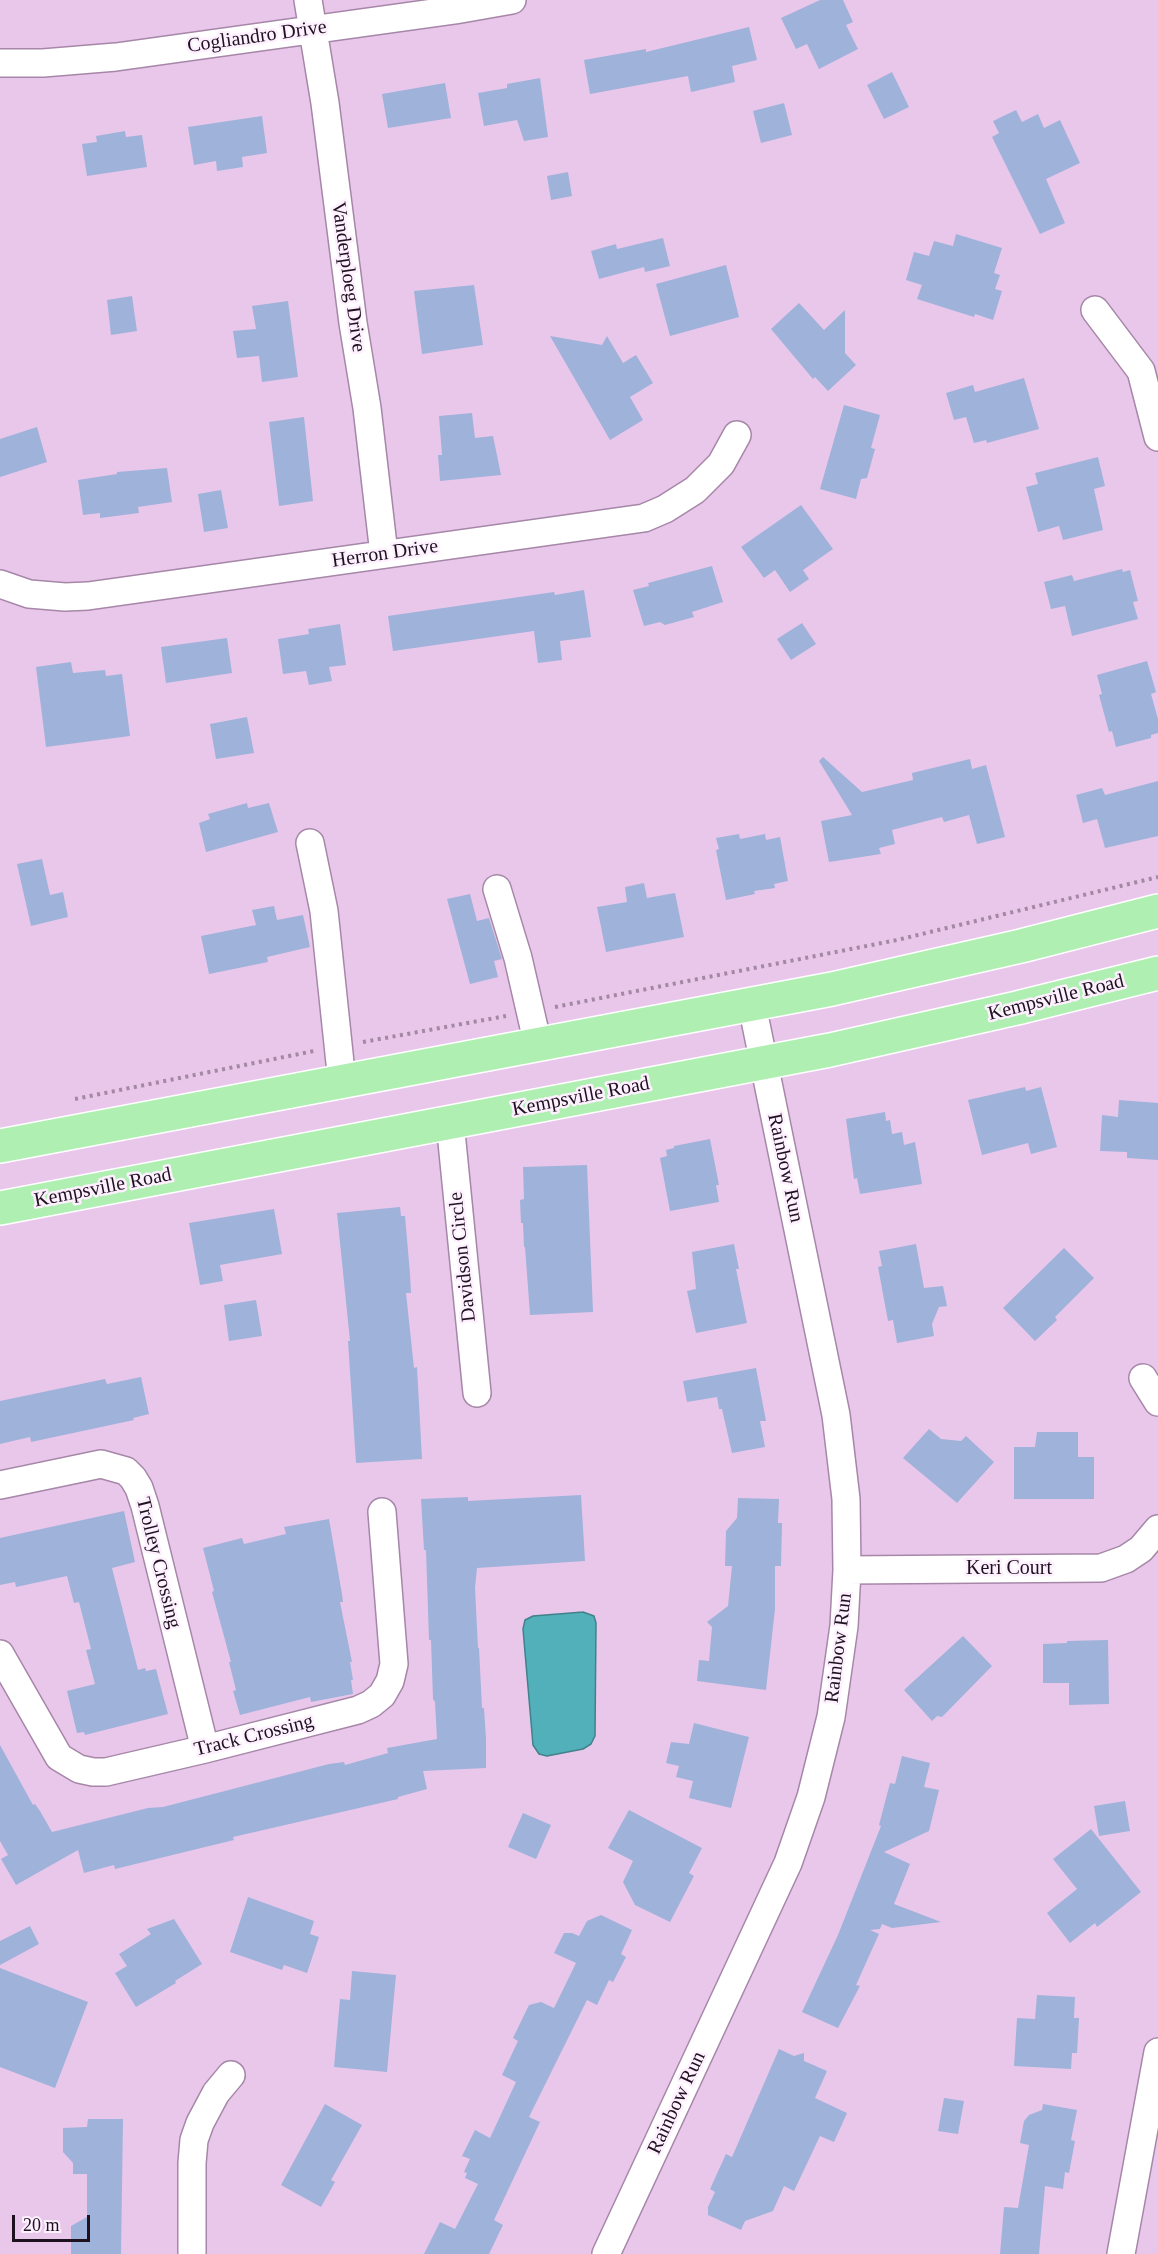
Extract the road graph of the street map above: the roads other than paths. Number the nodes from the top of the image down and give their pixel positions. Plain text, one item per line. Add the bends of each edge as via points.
1 (308, 0) edge
2 (512, 0) edge
3 (312, 29) junction
4 (0, 63) edge
5 (1095, 310) dead end
6 (737, 435) dead end
7 (1158, 437) edge
8 (384, 554) junction
9 (0, 584) edge
10 (310, 843) dead end
11 (497, 889) dead end
12 (1158, 911) edge
13 (1158, 973) edge
14 (752, 1005) junction
15 (538, 1045) junction
16 (764, 1063) junction
17 (342, 1082) junction
18 (450, 1122) junction
19 (0, 1146) edge
20 (0, 1208) edge
21 (1143, 1378) dead end
22 (477, 1393) dead end
23 (1158, 1402) edge
24 (0, 1485) edge
25 (382, 1512) dead end
26 (1158, 1529) edge
27 (848, 1570) junction
28 (0, 1654) edge
29 (206, 1749) junction
30 (1158, 2052) edge
31 (231, 2075) dead end
32 (192, 2254) edge
33 (606, 2254) edge
34 (1121, 2254) edge

1 - 3 street, Vanderploeg Drive
2 - 3 street, Cogliandro Drive
3 - 4 street, Cogliandro Drive via 116,57
3 - 8 street, Vanderploeg Drive
5 - 7 street via 1141,371
6 - 8 street, Herron Drive via 721,464 695,490 665,510 644,518
8 - 9 street, Herron Drive via 88,596 29,594
10 - 17 street via 324,910
11 - 15 street
12 - 14 main road via 948,964
13 - 16 main road, Kempsville Road
14 - 15 main road
14 - 16 street, Rainbow Run
15 - 17 main road
16 - 18 main road, Kempsville Road
16 - 27 street, Rainbow Run via 836,1415 846,1499
17 - 19 main road
18 - 20 main road, Kempsville Road
18 - 22 street, Davidson Circle
21 - 23 street
24 - 29 street, Trolley Crossing via 101,1464 126,1471 133,1478 145,1506
25 - 29 street, Track Crossing via 394,1664 382,1695 358,1710
26 - 27 street, Keri Court via 1141,1549 1101,1568
27 - 33 street, Rainbow Run via 831,1717 792,1852
28 - 29 street, Track Crossing via 54,1750 79,1769 106,1772
30 - 34 street
31 - 32 street via 216,2093 194,2140

